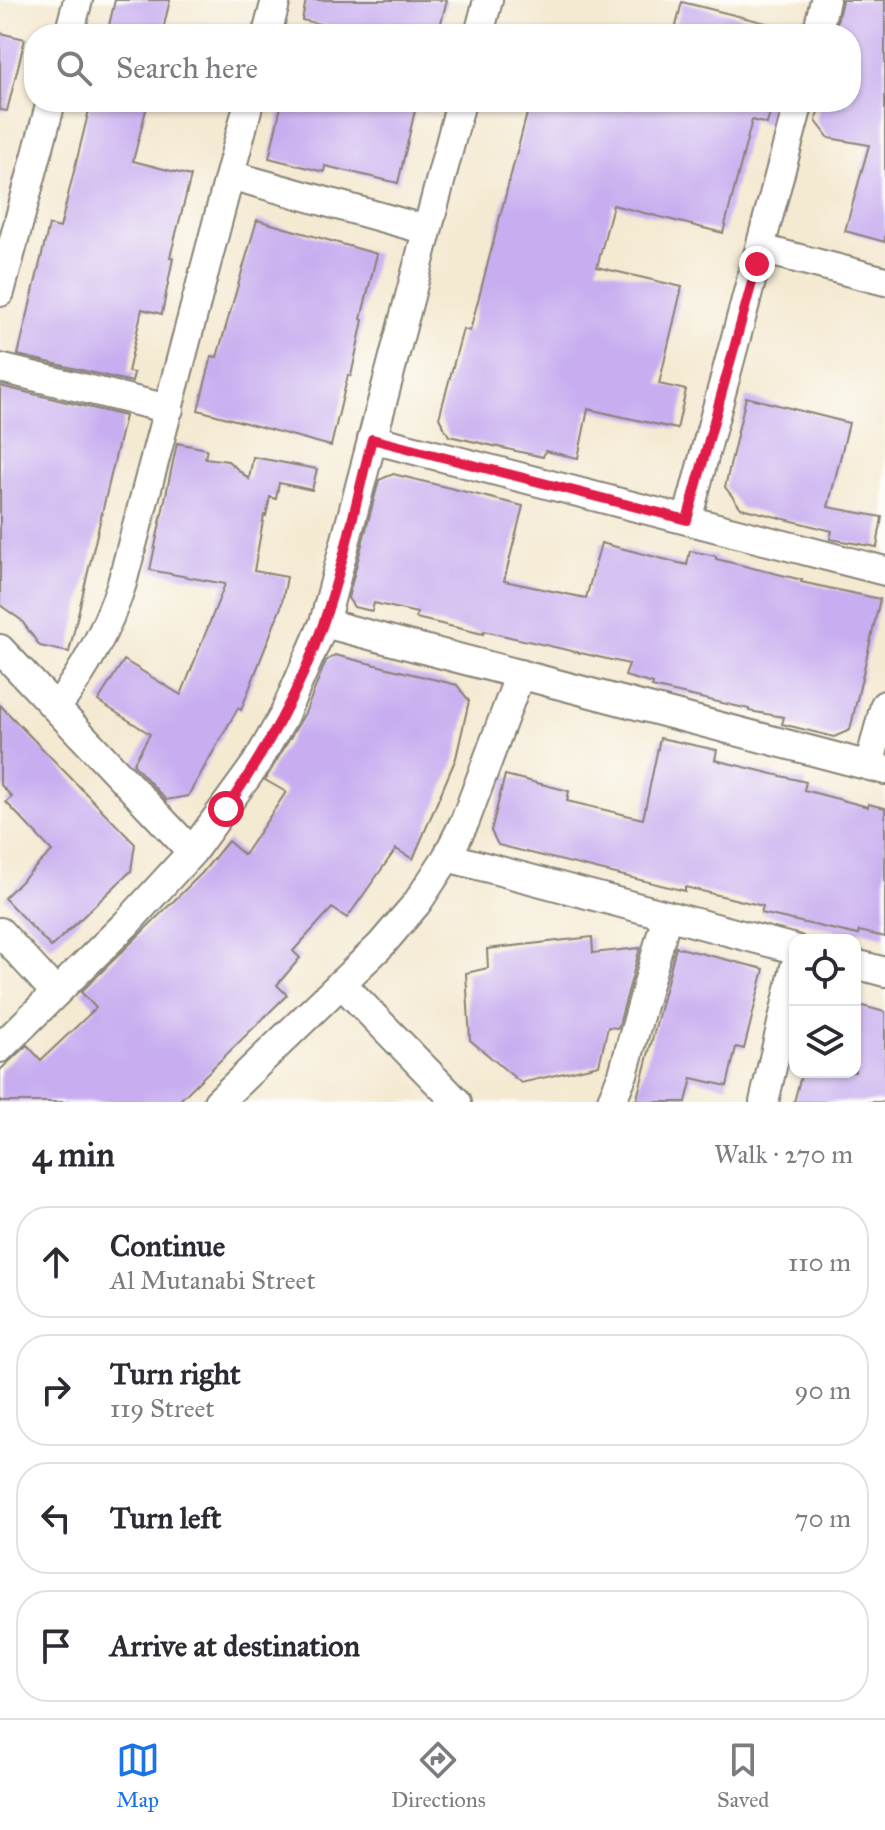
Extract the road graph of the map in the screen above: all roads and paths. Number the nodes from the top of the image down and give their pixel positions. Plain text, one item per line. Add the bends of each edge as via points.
1 (78, 0) edge
2 (276, 0) edge
3 (488, 0) edge
4 (825, 0) edge
5 (72, 24) edge
6 (270, 24) edge
7 (482, 24) edge
8 (819, 24) edge
9 (48, 112) edge
10 (246, 112) edge
11 (458, 112) edge
12 (796, 112) edge
13 (230, 175) junction
14 (427, 230) junction
15 (761, 249) junction
16 (885, 281) edge
17 (0, 292) edge
18 (0, 368) edge
19 (169, 409) junction
20 (372, 439) junction
21 (687, 520) junction
22 (885, 571) edge
23 (324, 623) junction
24 (0, 649) edge
25 (520, 674) junction
26 (885, 705) edge
27 (56, 708) junction
28 (877, 768) edge
29 (192, 852) junction
30 (447, 857) junction
31 (667, 915) junction
32 (0, 932) edge
33 (789, 947) edge
34 (861, 966) edge
35 (885, 972) edge
36 (341, 983) junction
37 (56, 993) junction
38 (789, 993) edge
39 (0, 1048) edge
40 (218, 1102) edge
41 (457, 1102) edge
42 (611, 1102) edge
43 (764, 1102) edge

1 - 5 street
2 - 6 street
3 - 7 street
4 - 8 street
9 - 17 street
10 - 13 street
11 - 14 street
12 - 15 street
13 - 14 street
13 - 19 street
14 - 20 street
15 - 16 street
15 - 21 street
18 - 19 street
19 - 27 street via 111,616 84,670
20 - 21 street
20 - 23 street
21 - 22 street
23 - 25 street
23 - 29 street via 256,764
24 - 27 street
25 - 28 street
25 - 30 street
26 - 28 street
27 - 29 street
29 - 37 street
30 - 31 street
30 - 36 street via 417,903
31 - 33 street
31 - 42 street
32 - 37 street
34 - 35 street
36 - 40 street
36 - 41 street
37 - 39 street
38 - 43 street

